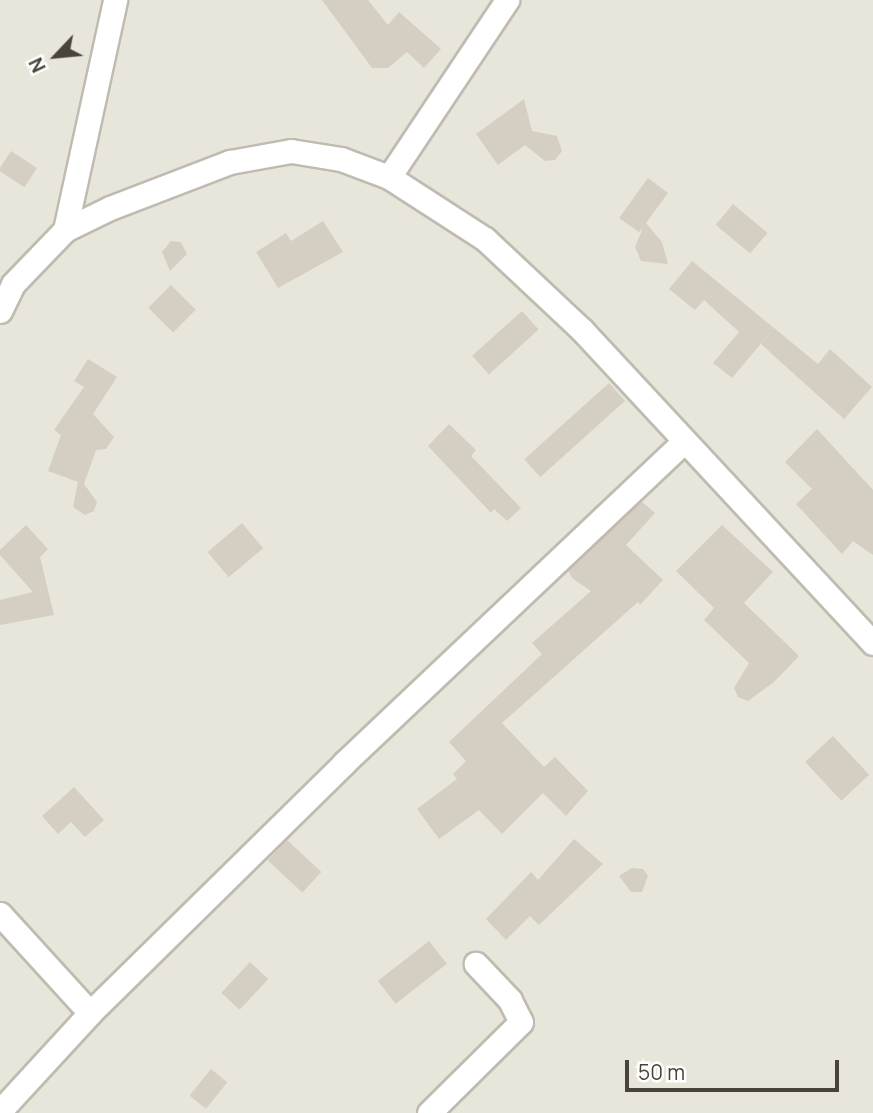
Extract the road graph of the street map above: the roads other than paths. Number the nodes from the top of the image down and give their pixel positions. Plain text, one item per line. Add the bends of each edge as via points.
1 (115, 0) edge
2 (507, 0) edge
3 (389, 177) junction
4 (65, 230) junction
5 (0, 311) edge
6 (684, 442) junction
7 (873, 643) edge
8 (0, 914) edge
9 (476, 964) dead end
10 (90, 1013) junction
11 (0, 1111) edge
12 (429, 1113) edge

1 - 4 street
2 - 3 street
3 - 4 street via 341,159 291,151 230,162
3 - 6 street via 485,239 582,330
4 - 5 street via 13,285
6 - 7 street
6 - 10 street via 344,763
8 - 10 street
9 - 12 street via 510,1000 521,1022
10 - 11 street

